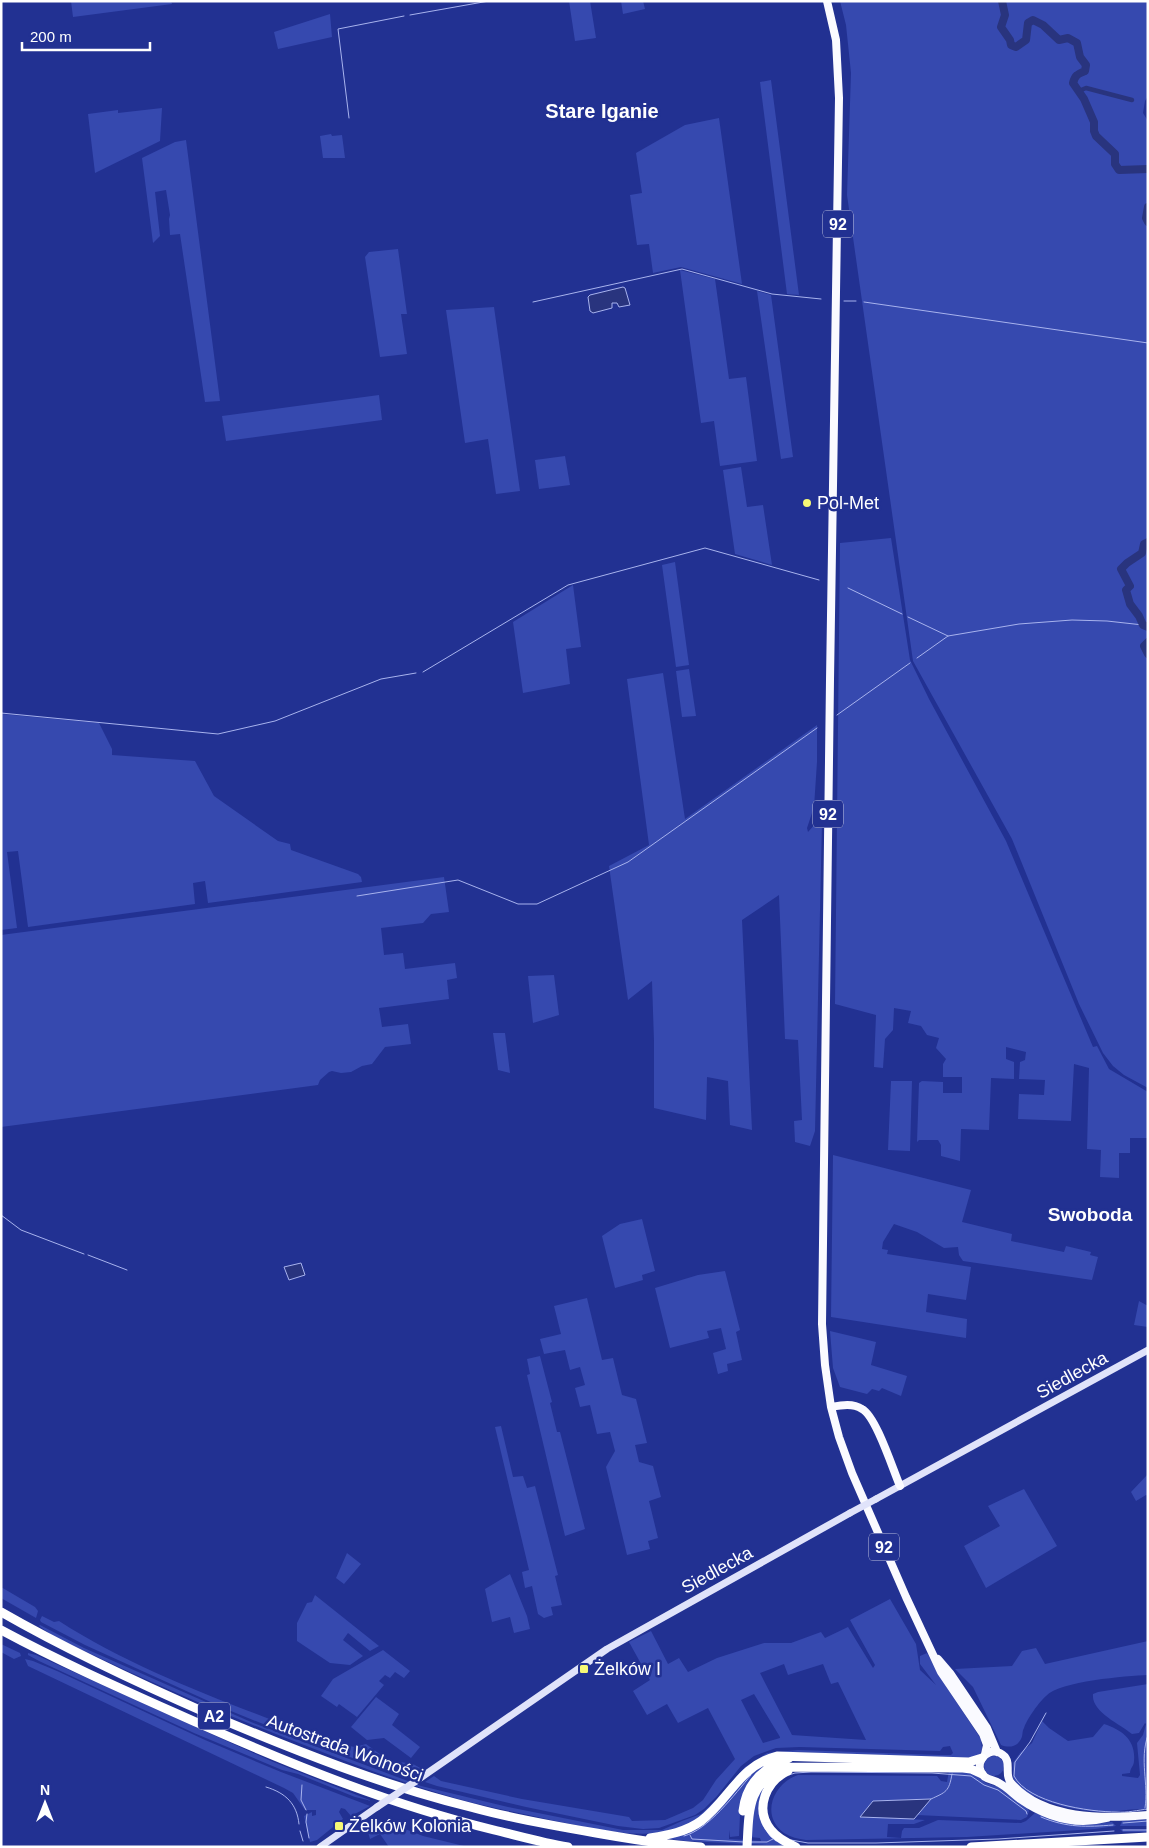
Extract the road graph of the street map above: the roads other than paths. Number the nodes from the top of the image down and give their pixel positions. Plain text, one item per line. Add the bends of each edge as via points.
1 (827, 1) edge
2 (1148, 1350) edge
3 (832, 1407) junction
4 (900, 1486) junction
5 (1, 1612) edge
6 (1, 1630) edge
7 (934, 1654) junction
8 (998, 1752) junction
9 (983, 1756) junction
10 (794, 1757) junction
11 (797, 1766) junction
12 (1007, 1772) junction
13 (982, 1774) junction
14 (993, 1780) junction
15 (1148, 1815) edge
16 (1107, 1818) junction
17 (1148, 1837) edge
18 (638, 1840) junction
19 (744, 1843) edge
20 (565, 1846) edge
21 (320, 1847) edge
22 (700, 1847) edge
23 (796, 1847) edge
24 (971, 1847) edge

1 - 3 main road, 92 via 836,40 839,98 822,1324
2 - 4 main road, Siedlecka
3 - 4 main road via 856,1406 869,1414
3 - 7 main road, 92 via 839,1437 859,1490
4 - 21 main road, Siedlecka, bridge via 607,1649
5 - 18 highway, Autostrada Wolności / A2 via 165,1694 368,1776 473,1808 542,1824
6 - 20 highway, Autostrada Wolności / A2 via 143,1699 333,1780 426,1811
7 - 8 main road, 92 via 978,1714
7 - 9 main road, 92 via 941,1672 983,1734 987,1745
8 - 9 main road
8 - 12 main road, 92 via 1006,1758
9 - 10 highway via 969,1762
9 - 13 main road, 92 via 979,1766
10 - 18 highway via 777,1756 752,1767 715,1809 695,1825 670,1835
10 - 19 highway via 767,1769 751,1786 745,1798
11 - 13 highway via 963,1768
11 - 19 highway via 778,1770 758,1786 750,1807
11 - 23 highway via 771,1783 763,1808 771,1830
12 - 14 main road via 1000,1779
12 - 16 main road, 92 via 1010,1783 1042,1804
13 - 14 main road, 92
14 - 16 main road, 92 via 1044,1813 1085,1822
15 - 16 main road, 92
17 - 24 highway
18 - 22 highway, Autostrada Wolności / A2

